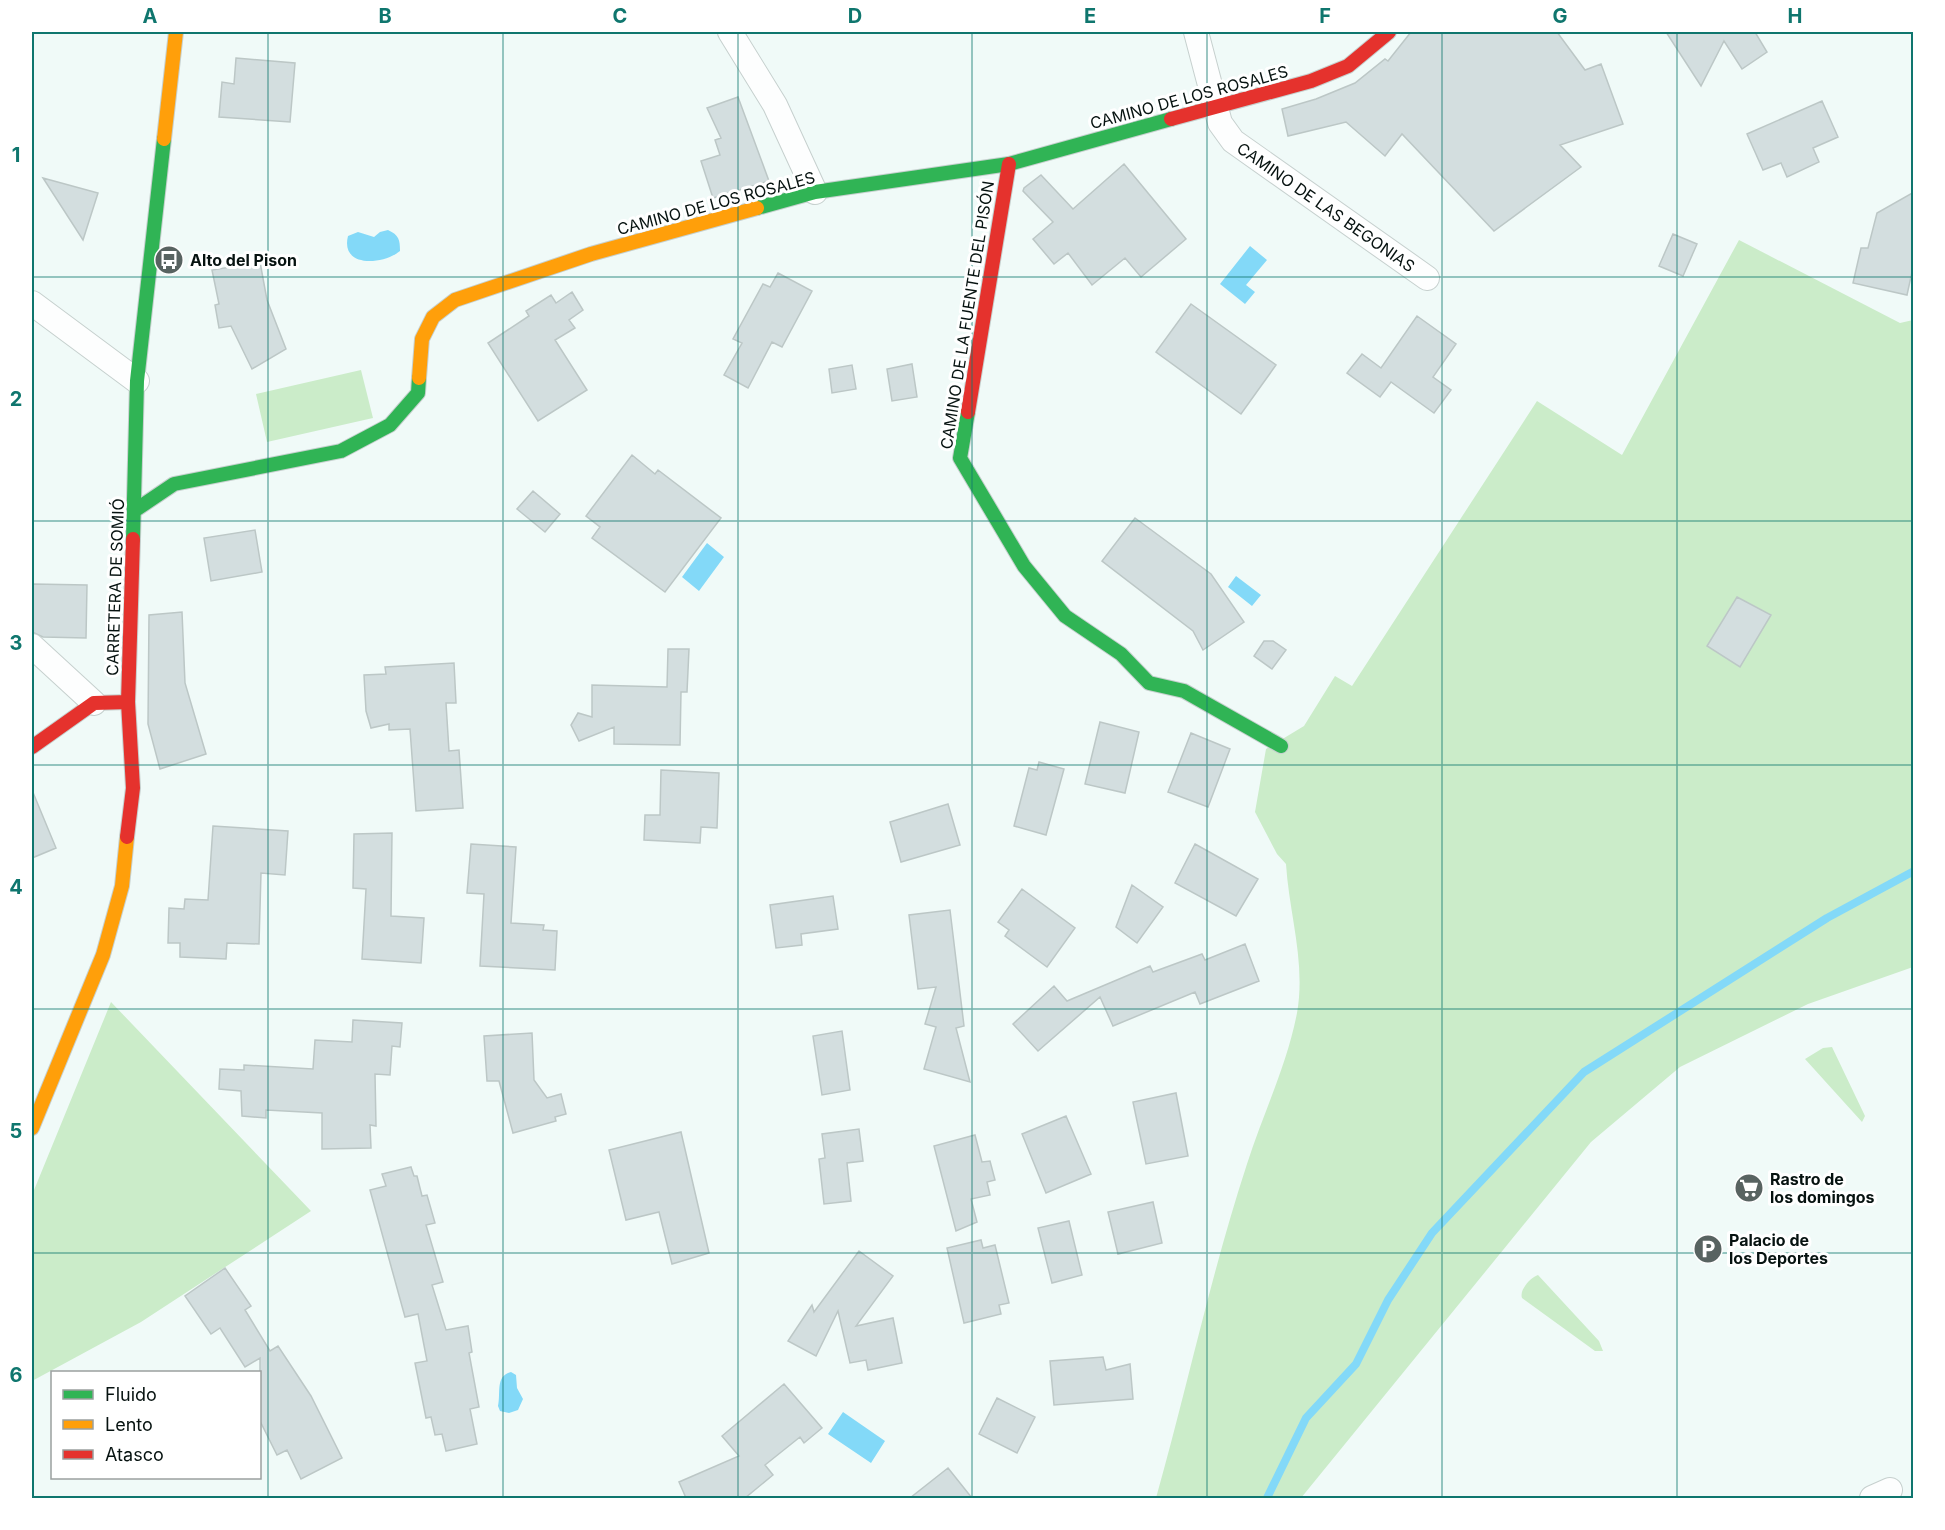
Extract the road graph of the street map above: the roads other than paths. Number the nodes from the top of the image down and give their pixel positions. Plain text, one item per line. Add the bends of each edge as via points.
1 (176, 32) edge
2 (730, 32) edge
3 (1196, 32) edge
4 (1389, 32) edge
5 (1216, 105) junction
6 (1009, 164) junction
7 (815, 192) junction
8 (1427, 278) dead end
9 (32, 303) edge
10 (137, 381) junction
11 (134, 511) junction
12 (32, 646) edge
13 (128, 702) junction
14 (94, 703) junction
15 (1281, 746) dead end
16 (32, 747) edge
17 (32, 1128) edge

1 - 10 street, CARRETERA DE SOMIÓ
2 - 7 street via 775,105
3 - 5 street, CAMINO DE LAS BEGONIAS
4 - 5 street, CAMINO DE LOS ROSALES via 1348,66 1311,81
5 - 6 street, CAMINO DE LOS ROSALES
5 - 8 street, CAMINO DE LAS BEGONIAS via 1220,123 1233,141
6 - 7 street, CAMINO DE LOS ROSALES
6 - 15 street, CAMINO DE LA FUENTE DEL PISÓN via 960,458 1024,566 1065,616 1121,654 1149,683 1184,691
7 - 11 street, CAMINO DE LOS ROSALES via 591,254 455,300 433,317 422,339 418,393 390,425 341,451 174,484
9 - 10 street
10 - 11 street, CARRETERA DE SOMIÓ
11 - 13 street, CARRETERA DE SOMIÓ
12 - 14 street
13 - 14 street
13 - 17 street, CARRETERA DE SOMIÓ via 133,788 122,886 103,955
14 - 16 street

